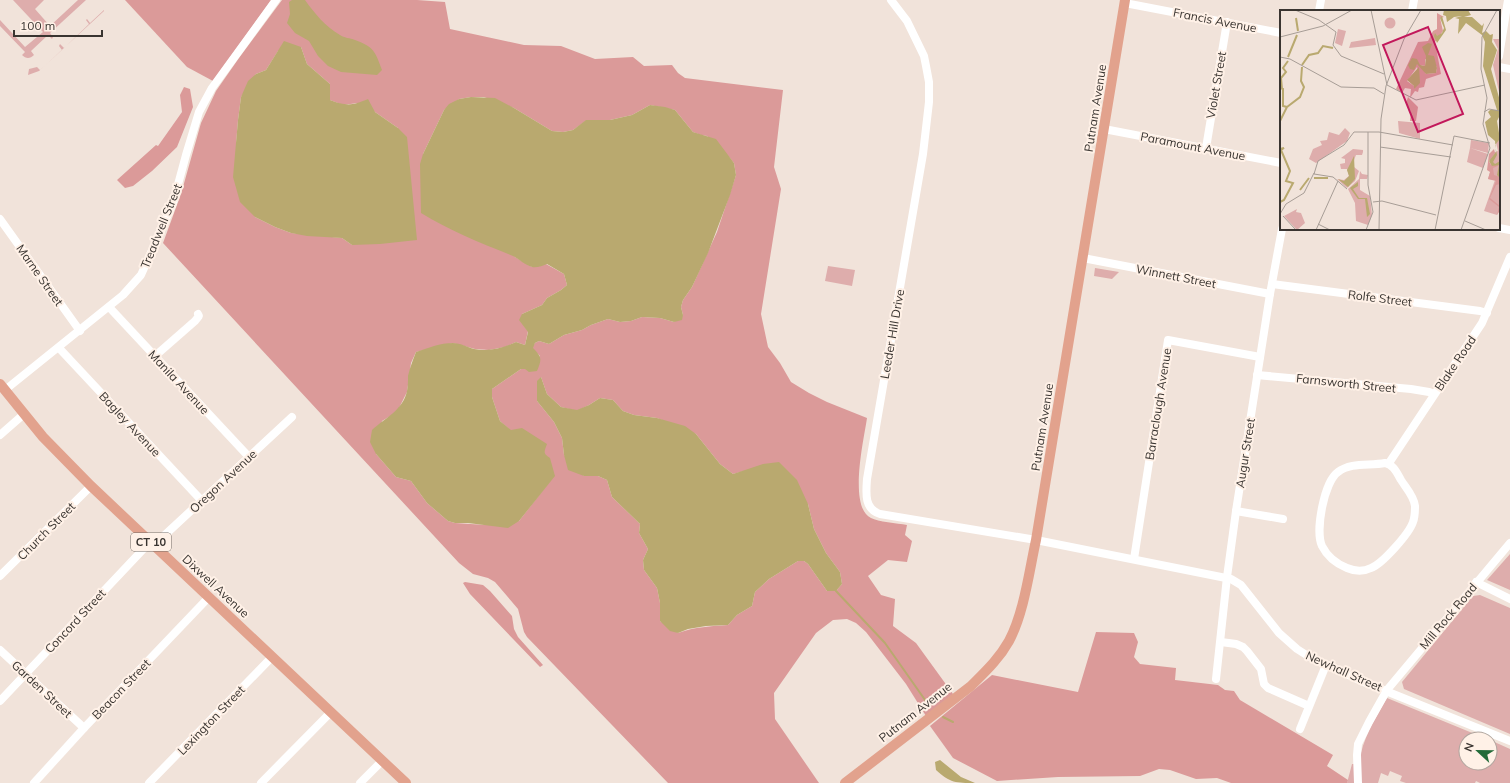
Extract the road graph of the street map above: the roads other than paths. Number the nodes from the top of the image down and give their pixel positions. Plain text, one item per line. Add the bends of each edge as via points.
1 (276, 0) edge
2 (891, 0) edge
3 (1321, 0) edge
4 (1414, 0) edge
5 (1508, 0) edge
6 (1125, 1) edge
7 (1319, 10) edge
8 (1412, 10) edge
9 (1228, 22) junction
10 (1280, 32) edge
11 (1500, 50) edge
12 (1500, 66) edge
13 (1510, 69) edge
14 (1104, 129) junction
15 (1206, 148) junction
16 (1280, 163) edge
17 (1, 223) edge
18 (1500, 228) edge
19 (1282, 230) edge
20 (1510, 230) edge
21 (1510, 257) edge
22 (1083, 258) junction
23 (1272, 284) junction
24 (1270, 294) junction
25 (109, 307) junction
26 (1487, 313) junction
27 (198, 314) dead end
28 (80, 331) junction
29 (59, 348) junction
30 (155, 356) junction
31 (1260, 357) junction
32 (1258, 375) junction
33 (3, 387) edge
34 (1434, 394) junction
35 (24, 414) junction
36 (292, 416) dead end
37 (0, 435) edge
38 (249, 457) junction
39 (1389, 463) junction
40 (91, 486) junction
41 (202, 501) junction
42 (1236, 511) junction
43 (1283, 519) dead end
44 (1036, 540) junction
45 (152, 543) junction
46 (1510, 543) edge
47 (1134, 559) junction
48 (0, 576) edge
49 (1226, 578) junction
50 (1476, 582) junction
51 (209, 597) junction
52 (1510, 599) edge
53 (1221, 642) junction
54 (0, 650) edge
55 (272, 657) junction
56 (1326, 665) junction
57 (26, 674) junction
58 (1216, 679) dead end
59 (1387, 690) junction
60 (0, 701) edge
61 (1309, 706) junction
62 (331, 712) junction
63 (84, 728) junction
64 (1300, 729) dead end
65 (1510, 741) edge
66 (382, 761) junction
67 (34, 783) edge
68 (149, 783) edge
69 (261, 783) edge
70 (360, 783) edge
71 (406, 783) edge
72 (844, 783) edge
73 (1358, 783) edge

1 - 25 street, Treadwell Street via 212,88 200,112 176,193 152,252 133,286
2 - 44 street, Leeder Hill Drive via 907,21 924,56 929,82 929,102 923,154 867,479 867,502 874,512 880,514
3 - 7 street
4 - 8 street
5 - 11 street
6 - 9 street, Francis Avenue
6 - 14 main road, Putnam Avenue
9 - 10 street, Francis Avenue
9 - 15 street, Violet Street
12 - 13 street
14 - 15 street, Paramount Avenue
14 - 22 main road, Putnam Avenue
15 - 16 street, Paramount Avenue
17 - 28 street, Marne Street
18 - 20 street
19 - 23 street, Augur Street
21 - 26 street, Blake Road
22 - 24 street, Winnett Street
22 - 44 main road, Putnam Avenue
23 - 24 street, Augur Street
23 - 26 street, Rolfe Street
24 - 31 street, Augur Street
25 - 28 street, Treadwell Street
25 - 30 street, Manila Avenue
26 - 34 street, Blake Road
27 - 30 street via 195,321
28 - 29 street, Treadwell Street
29 - 33 street, Treadwell Street
29 - 41 street, Bagley Avenue
30 - 38 street, Manila Avenue
31 - 32 street, Augur Street
31 - 47 street, Barraclough Avenue via 1168,340
32 - 34 street, Farnsworth Street via 1411,389
32 - 42 street, Augur Street
33 - 35 main road, Dixwell Avenue / CT 10
34 - 39 street, Blake Road
35 - 37 street
35 - 40 main road, Dixwell Avenue / CT 10
36 - 38 street, Oregon Avenue
38 - 41 street, Oregon Avenue
39 - 39 street via 1413,499 1413,521 1403,537 1379,564 1369,569 1350,569 1329,556 1320,541 1326,489 1332,477 1343,468
40 - 45 main road, Dixwell Avenue / CT 10
40 - 48 street, Church Street
41 - 45 street, Oregon Avenue
42 - 43 street
42 - 49 street, Augur Street
44 - 47 street, Newhall Street
44 - 72 main road, Putnam Avenue via 1018,621 1008,642 990,668 971,686
45 - 51 main road, Dixwell Avenue / CT 10
45 - 57 street, Concord Street
46 - 50 street, Mill Rock Road
47 - 49 street, Newhall Street
49 - 53 street, Augur Street
49 - 56 street, Newhall Street via 1241,585 1288,642 1302,653
50 - 52 street
50 - 59 street, Mill Rock Road
51 - 55 main road, Dixwell Avenue / CT 10
51 - 63 street, Beacon Street
53 - 58 street, Augur Street
53 - 61 street via 1243,647 1261,669 1264,684 1268,688
54 - 57 street, Garden Street
55 - 62 main road, Dixwell Avenue / CT 10
55 - 68 street, Lexington Street
56 - 59 street, Newhall Street
56 - 61 street
57 - 60 street, Concord Street
57 - 63 street, Garden Street
59 - 65 street, Newhall Street
59 - 73 street, Mill Rock Road via 1358,744
61 - 64 street
62 - 66 main road, Dixwell Avenue / CT 10
62 - 69 street
63 - 67 street, Beacon Street
66 - 70 street
66 - 71 main road, Dixwell Avenue / CT 10

